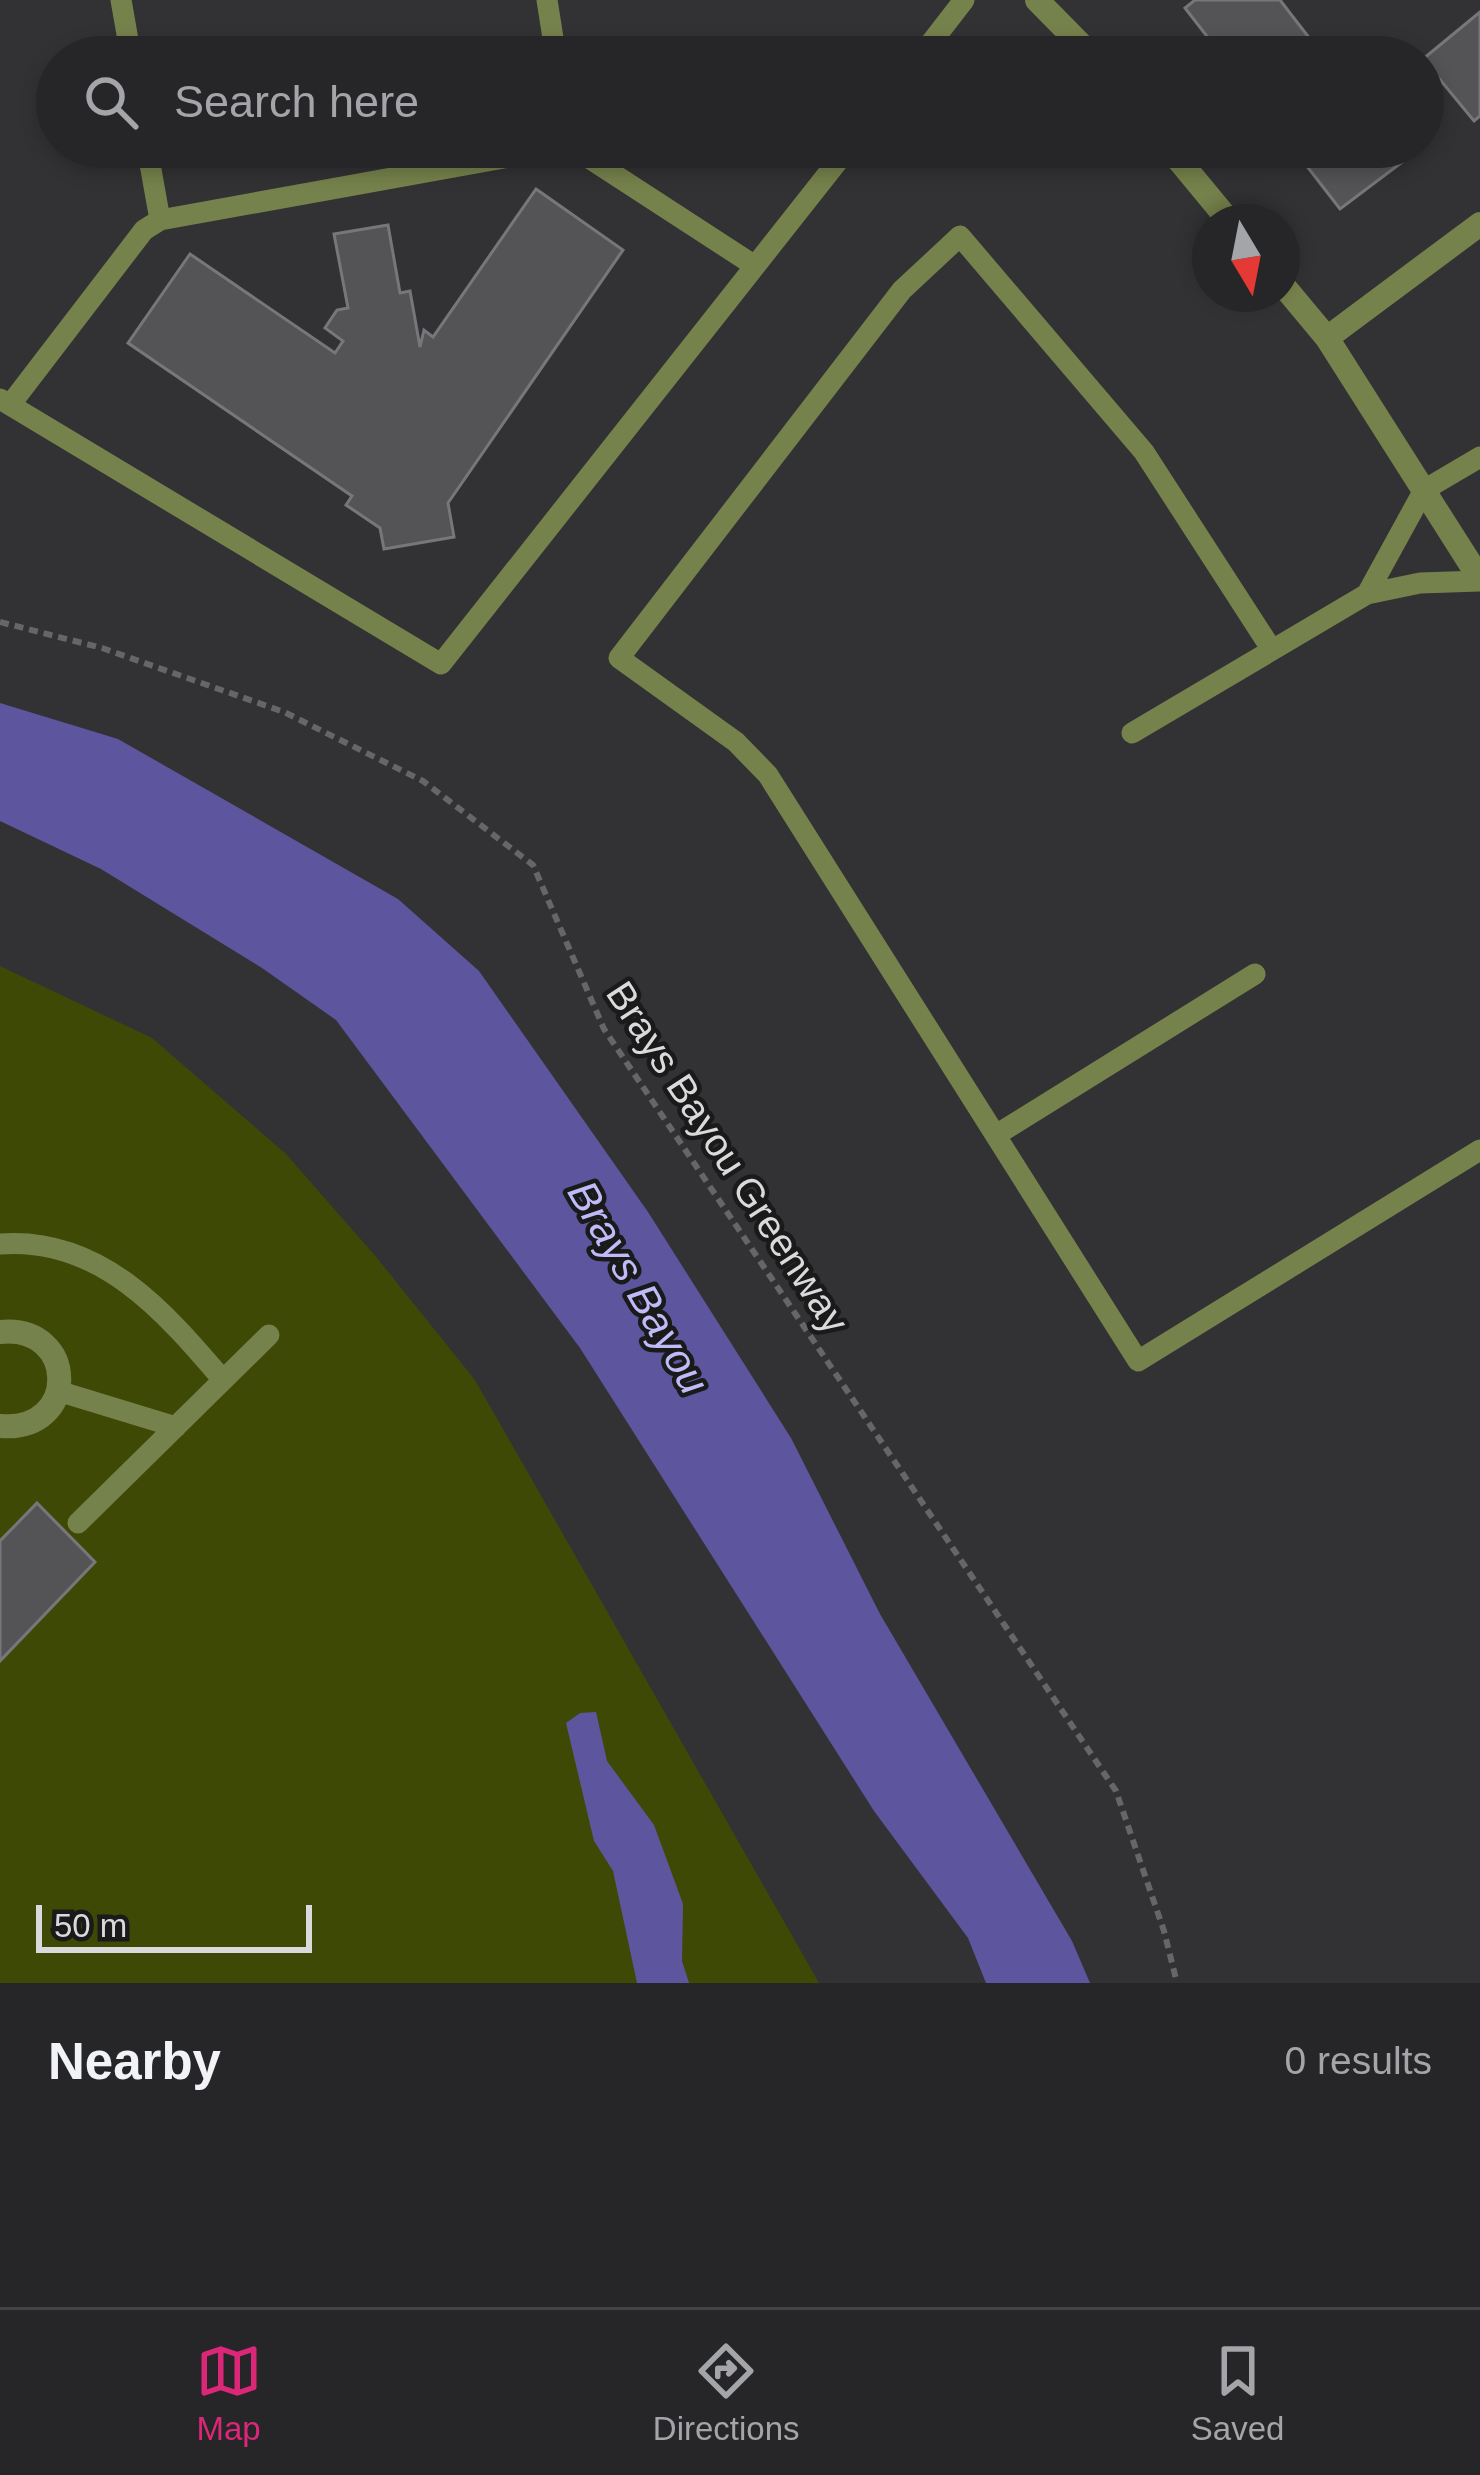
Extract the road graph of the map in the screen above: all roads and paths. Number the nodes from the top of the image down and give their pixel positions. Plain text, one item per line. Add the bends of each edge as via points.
1 (121, 0) edge
2 (547, 0) edge
3 (964, 0) edge
4 (1037, 0) edge
5 (127, 36) edge
6 (553, 36) edge
7 (936, 36) edge
8 (1072, 36) edge
9 (151, 168) edge
10 (451, 168) edge
11 (601, 168) edge
12 (832, 168) edge
13 (1185, 168) edge
14 (1215, 204) edge
15 (160, 220) junction
16 (1480, 224) edge
17 (755, 266) junction
18 (1300, 306) edge
19 (1327, 338) junction
20 (5, 402) edge
21 (1480, 457) edge
22 (1424, 490) junction
23 (1480, 580) edge
24 (1366, 594) junction
25 (0, 622) edge
26 (1272, 650) junction
27 (1132, 733) dead end
28 (1256, 974) dead end
29 (996, 1136) junction
30 (1480, 1150) edge
31 (0, 1244) edge
32 (0, 1332) edge
33 (269, 1335) dead end
34 (223, 1380) junction
35 (58, 1391) junction
36 (0, 1426) edge
37 (176, 1427) junction
38 (78, 1523) dead end
39 (1178, 1983) edge

1 - 5 lane
2 - 6 lane
3 - 7 lane
4 - 8 street
9 - 15 lane
10 - 15 lane
11 - 17 lane
12 - 17 lane
13 - 14 street
15 - 20 lane
16 - 19 street
17 - 20 lane via 441,664
18 - 19 street
19 - 22 street
21 - 22 lane
22 - 23 street
22 - 24 lane
23 - 24 lane
24 - 26 lane
25 - 39 path, Brays Bayou Greenway via 102,648 284,712 423,781 533,866 604,1029 1116,1791
26 - 27 lane
26 - 29 lane via 1144,452 960,236 902,290 620,658 736,742 768,775
28 - 29 lane
29 - 30 lane via 1138,1361
31 - 34 lane via 50,1248 111,1270 152,1300
32 - 35 street via 44,1343 59,1369
33 - 34 lane
34 - 37 lane
35 - 36 street via 34,1422
35 - 37 lane
37 - 38 lane

